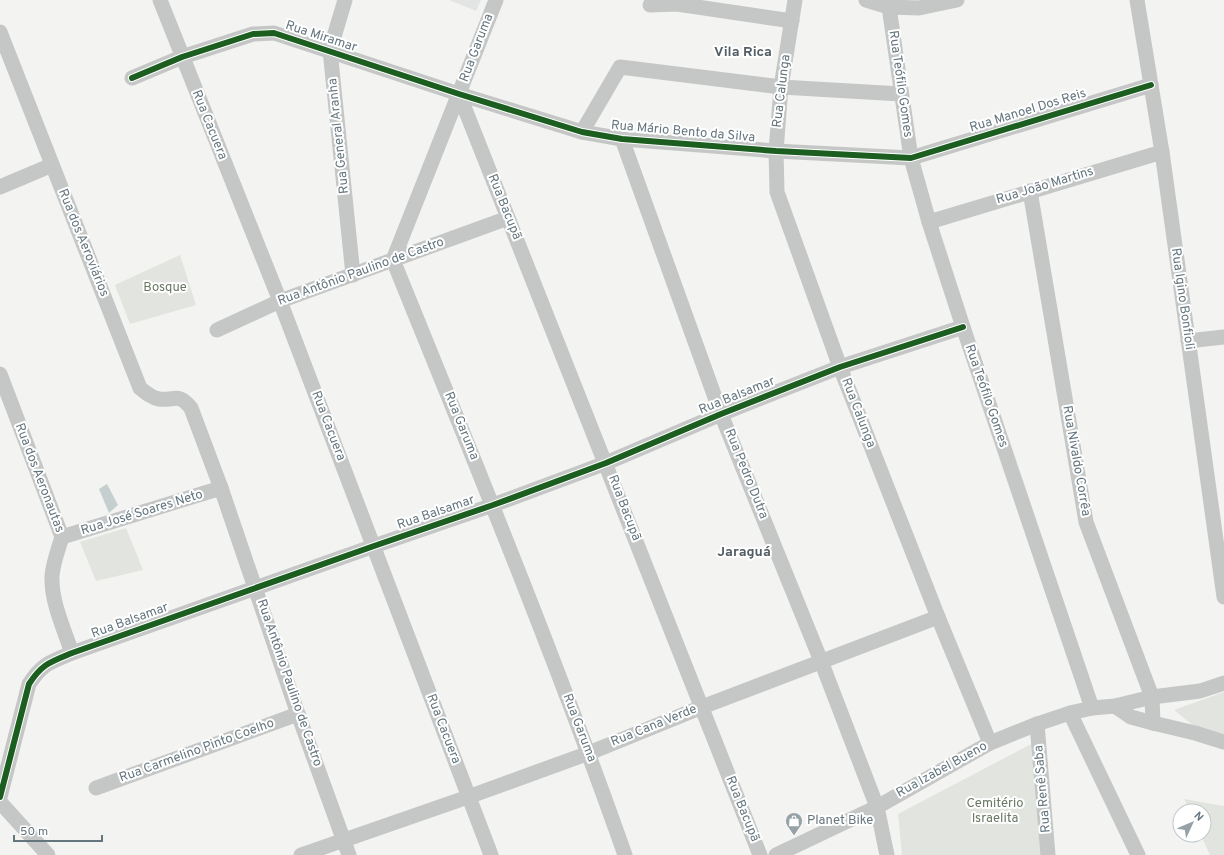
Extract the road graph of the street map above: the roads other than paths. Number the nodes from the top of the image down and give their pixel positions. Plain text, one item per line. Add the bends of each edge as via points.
1 (160, 0) edge
2 (344, 0) edge
3 (496, 0) edge
4 (795, 0) edge
5 (866, 0) edge
6 (957, 0) edge
7 (1137, 0) edge
8 (677, 2) edge
9 (650, 5) dead end
10 (889, 7) junction
11 (792, 21) junction
12 (0, 32) edge
13 (330, 50) junction
14 (182, 57) junction
15 (132, 78) dead end
16 (1151, 85) junction
17 (781, 87) junction
18 (459, 94) junction
19 (901, 94) junction
20 (582, 132) junction
21 (622, 139) junction
22 (776, 151) junction
23 (1162, 152) junction
24 (911, 158) junction
25 (52, 165) junction
26 (0, 187) edge
27 (1030, 191) junction
28 (508, 218) junction
29 (929, 222) junction
30 (392, 260) junction
31 (353, 275) junction
32 (280, 302) junction
33 (963, 327) junction
34 (217, 330) dead end
35 (1224, 337) edge
36 (1188, 341) junction
37 (840, 367) junction
38 (0, 374) edge
39 (3, 394) edge
40 (721, 414) junction
41 (196, 420) joint
42 (606, 463) junction
43 (221, 488) junction
44 (493, 505) junction
45 (62, 537) junction
46 (374, 546) junction
47 (256, 588) junction
48 (1224, 598) edge
49 (938, 617) junction
50 (72, 653) junction
51 (821, 661) junction
52 (1224, 683) edge
53 (1152, 697) junction
54 (1115, 706) junction
55 (702, 707) junction
56 (1092, 708) junction
57 (1070, 713) junction
58 (298, 714) junction
59 (1153, 723) junction
60 (1038, 724) junction
61 (1224, 742) edge
62 (990, 743) junction
63 (589, 753) junction
64 (96, 788) dead end
65 (0, 797) edge
66 (468, 797) junction
67 (0, 802) edge
68 (876, 807) junction
69 (343, 840) junction
70 (48, 855) edge
71 (301, 855) edge
72 (349, 855) edge
73 (491, 855) edge
74 (625, 855) edge
75 (760, 855) edge
76 (776, 855) edge
77 (887, 855) edge
78 (1048, 855) edge
79 (1138, 855) edge

1 - 14 street, Rua Cacuera
2 - 13 street, Rua General Aranha
3 - 18 street, Rua Garuma
4 - 11 street, Rua Calunga
5 - 10 street
6 - 10 street via 919,8
7 - 16 street, Rua Igino Bonfioli
8 - 9 street
8 - 11 street
10 - 19 street, Rua Teófilo Gomes
11 - 17 street, Rua Calunga
12 - 25 street, Rua dos Aeroviários
13 - 14 street, Rua Miramar via 274,33 253,34
13 - 18 street, Rua Miramar
13 - 31 street, Rua General Aranha
14 - 15 street, Rua Miramar
14 - 32 street, Rua Cacuera
16 - 23 street, Rua Igino Bonfioli
16 - 24 street, Rua Manoel Dos Reis
17 - 19 street
17 - 20 street via 620,67
17 - 22 street, Rua Calunga
18 - 20 street, Rua Mário Bento da Silva
18 - 28 street, Rua Bacupã
18 - 30 street, Rua Garuma
19 - 24 street, Rua Teófilo Gomes
20 - 21 street, Rua Mário Bento da Silva
21 - 22 street, Rua Mário Bento da Silva
21 - 40 street, Rua Pedro Dutra
22 - 24 street, Rua Mário Bento da Silva
22 - 37 street, Rua Calunga via 777,192
23 - 27 street, Rua João Martins
23 - 36 street, Rua Igino Bonfioli
24 - 29 street, Rua Teófilo Gomes
25 - 26 street
25 - 41 street, Rua dos Aeroviários via 140,388 149,396 159,399 178,398 185,401
27 - 29 street, Rua João Martins
27 - 53 street, Rua Nivaldo Corrêa via 1086,522
28 - 30 street, Rua Antônio Paulino de Castro
28 - 42 street, Rua Bacupã
29 - 33 street, Rua Teófilo Gomes
30 - 31 street, Rua Antônio Paulino de Castro
30 - 44 street, Rua Garuma
31 - 32 street, Rua Antônio Paulino de Castro
32 - 34 street, Rua Antônio Paulino de Castro
32 - 46 street, Rua Cacuera
33 - 37 street, Rua Balsamar
33 - 56 street, Rua Teófilo Gomes
35 - 36 street
36 - 48 street, Rua Igino Bonfioli
37 - 40 street, Rua Balsamar
37 - 49 street, Rua Calunga
38 - 39 street, Rua dos Aeronautas
39 - 45 street, Rua dos Aeronautas
40 - 42 street, Rua Balsamar
40 - 51 street, Rua Pedro Dutra
41 - 43 street, Rua Antônio Paulino de Castro
42 - 44 street, Rua Balsamar
42 - 55 street, Rua Bacupã
43 - 45 street, Rua José Soares Neto
43 - 47 street, Rua Antônio Paulino de Castro
44 - 46 street, Rua Balsamar
44 - 63 street, Rua Garuma
45 - 50 street, Rua dos Aeronautas via 52,576 54,600
46 - 47 street, Rua Balsamar
46 - 66 street, Rua Cacuera
47 - 50 street, Rua Balsamar
47 - 58 street, Rua Antônio Paulino de Castro
49 - 51 street, Rua Cana Verde
49 - 62 street, Rua Calunga
50 - 65 street, Rua Balsamar via 48,663 37,672 29,684
51 - 55 street, Rua Cana Verde
51 - 68 street, Rua Pedro Dutra
52 - 53 street, Rua Izabel Bueno via 1200,691
53 - 54 street, Rua Izabel Bueno
53 - 59 street, Rua Nivaldo Corrêa
54 - 56 street, Rua Izabel Bueno
54 - 59 street via 1132,717
55 - 63 street, Rua Cana Verde
55 - 75 street, Rua Bacupã
56 - 57 street, Rua Izabel Bueno
57 - 60 street, Rua Izabel Bueno
57 - 79 street
58 - 64 street, Rua Carmelino Pinto Coelho
58 - 69 street, Rua Antônio Paulino de Castro
59 - 61 street
60 - 62 street, Rua Izabel Bueno
60 - 78 street, Rua Renê Saba
62 - 68 street, Rua Izabel Bueno
63 - 66 street, Rua Cana Verde
63 - 74 street, Rua Garuma
66 - 69 street, Rua Cana Verde
66 - 73 street, Rua Cacuera
67 - 70 street
68 - 76 street, Rua Izabel Bueno
68 - 77 street, Rua Pedro Dutra
69 - 71 street, Rua Cana Verde
69 - 72 street, Rua Antônio Paulino de Castro

